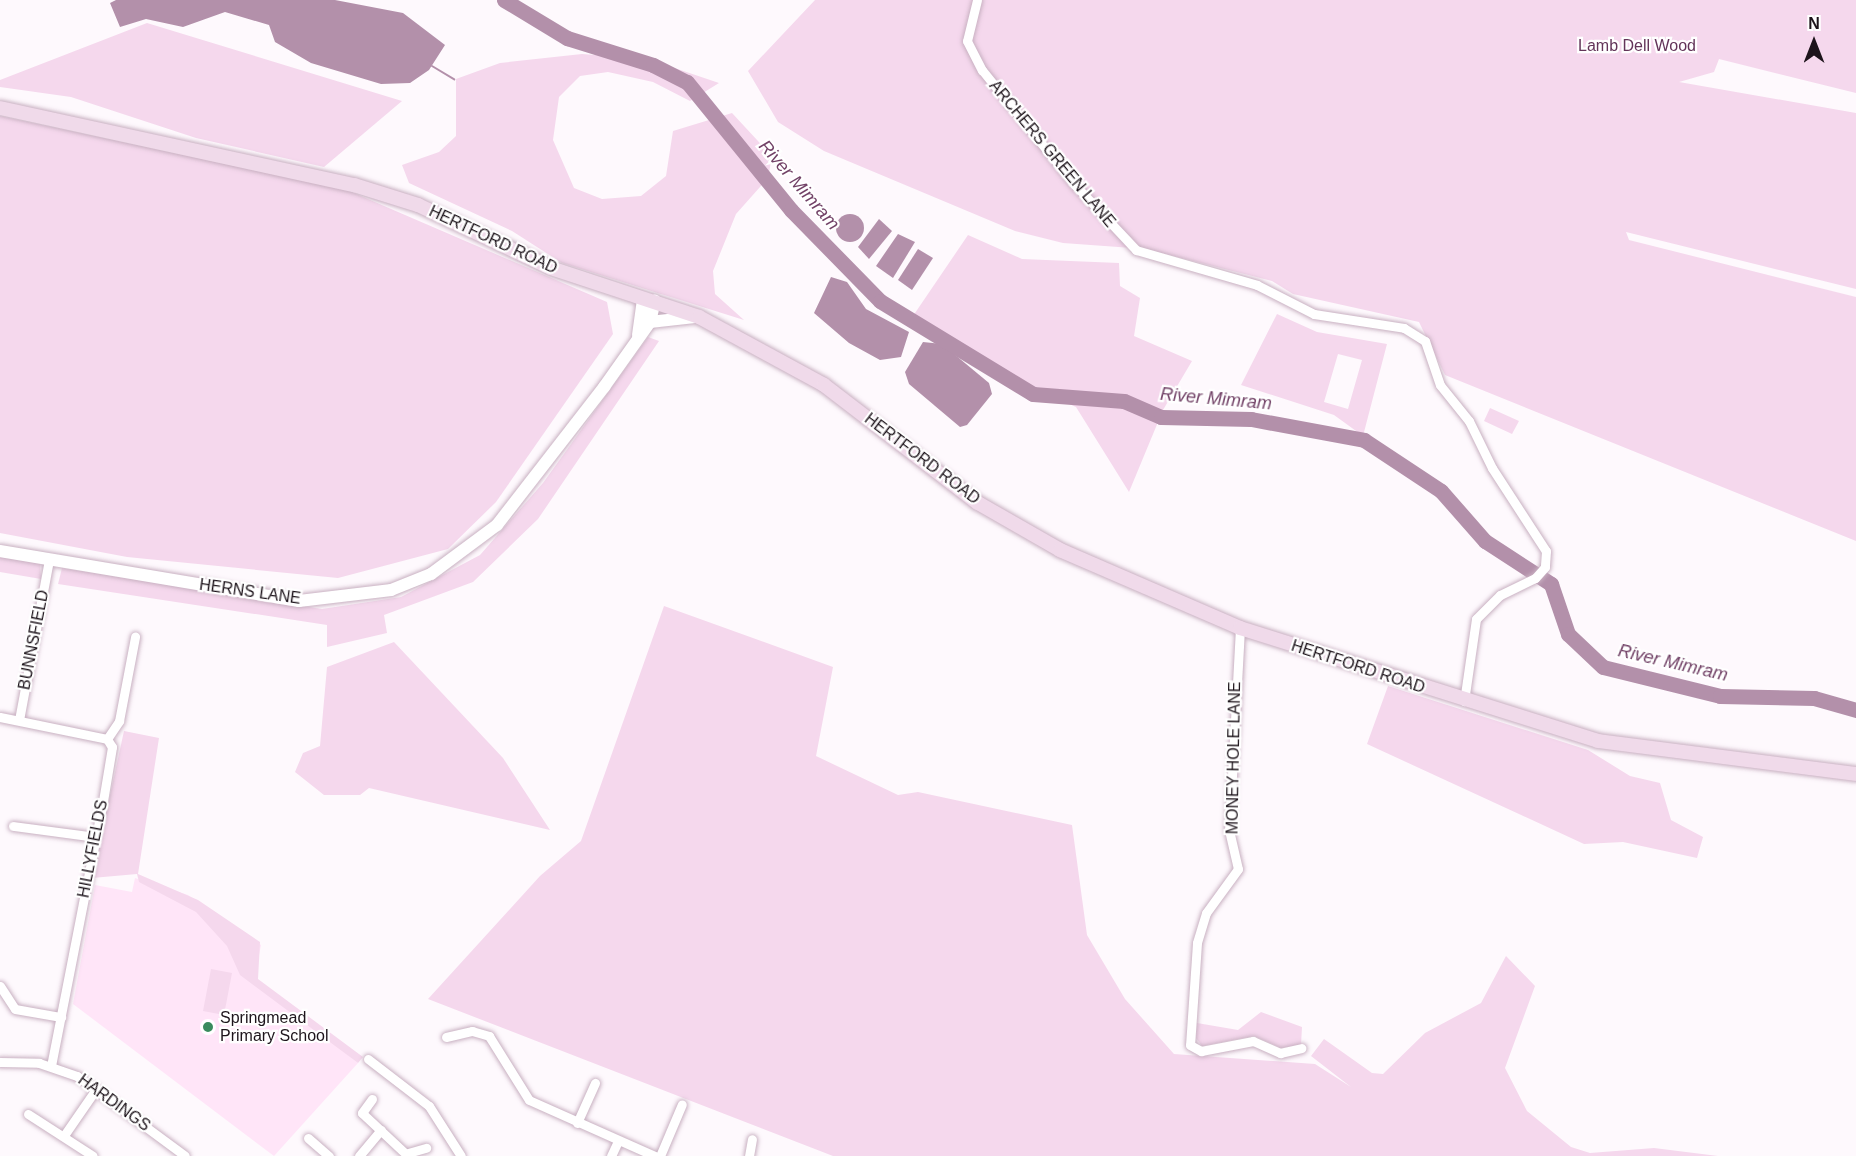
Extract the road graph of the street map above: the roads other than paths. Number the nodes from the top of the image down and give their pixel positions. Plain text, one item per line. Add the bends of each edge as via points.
1 (977, 0) edge
2 (0, 108) edge
3 (649, 299) junction
4 (699, 317) junction
5 (650, 322) junction
6 (638, 335) junction
7 (0, 550) edge
8 (49, 560) junction
9 (1240, 628) junction
10 (135, 637) dead end
11 (1464, 701) junction
12 (0, 717) edge
13 (19, 720) junction
14 (107, 739) junction
15 (1856, 774) edge
16 (13, 826) dead end
17 (95, 837) junction
18 (0, 986) edge
19 (61, 1017) junction
20 (446, 1036) dead end
21 (1300, 1048) dead end
22 (368, 1059) dead end
23 (0, 1062) edge
24 (51, 1066) junction
25 (595, 1083) dead end
26 (96, 1089) junction
27 (372, 1100) dead end
28 (682, 1104) dead end
29 (28, 1114) dead end
30 (577, 1123) junction
31 (381, 1130) junction
32 (65, 1134) junction
33 (309, 1138) dead end
34 (752, 1139) dead end
35 (618, 1140) junction
36 (426, 1149) dead end
37 (408, 1155) edge
38 (93, 1156) edge
39 (185, 1156) edge
40 (329, 1156) edge
41 (361, 1156) edge
42 (461, 1156) edge
43 (611, 1156) edge
44 (655, 1156) edge
45 (660, 1156) edge
46 (749, 1156) edge

1 - 11 street, ARCHERS GREEN LANE via 967,41 982,70 1076,186 1136,250 1257,285 1314,314 1419,332 1440,385 1469,421 1492,468 1546,551 1545,567 1535,578 1500,595 1476,619
2 - 3 main road, HERTFORD ROAD via 354,185 418,205 551,268
3 - 4 main road, HERTFORD ROAD
3 - 5 street, HERNS LANE
3 - 6 street, HERNS LANE
4 - 5 street
4 - 9 main road, HERTFORD ROAD via 824,385 978,503 1050,544
5 - 6 street, HERNS LANE
6 - 8 street, HERNS LANE via 496,525 431,574 391,590 299,600
7 - 8 street, HERNS LANE
8 - 13 street, BUNNSFIELD
9 - 11 main road, HERTFORD ROAD
9 - 21 street, MONEY HOLE LANE via 1229,830 1238,869 1228,888 1211,904 1200,933 1190,1045 1201,1051 1253,1041 1280,1053
10 - 14 street, HILLYFIELDS via 119,721
11 - 15 main road, HERTFORD ROAD via 1630,748
12 - 13 street
13 - 14 street
14 - 17 street, HILLYFIELDS via 112,747
16 - 17 street
17 - 19 street, HILLYFIELDS
18 - 19 street via 15,1009
19 - 24 street, HILLYFIELDS
20 - 30 street via 472,1031 489,1036 529,1100
22 - 42 street via 429,1106
23 - 24 street, HARDINGS
24 - 26 street, HARDINGS
25 - 30 street
26 - 32 street
26 - 39 street, HARDINGS
27 - 31 street via 362,1113
28 - 45 street
29 - 32 street
30 - 35 street
31 - 37 street
31 - 41 street
32 - 38 street
33 - 40 street
34 - 46 street
35 - 43 street
35 - 44 street
36 - 37 street

